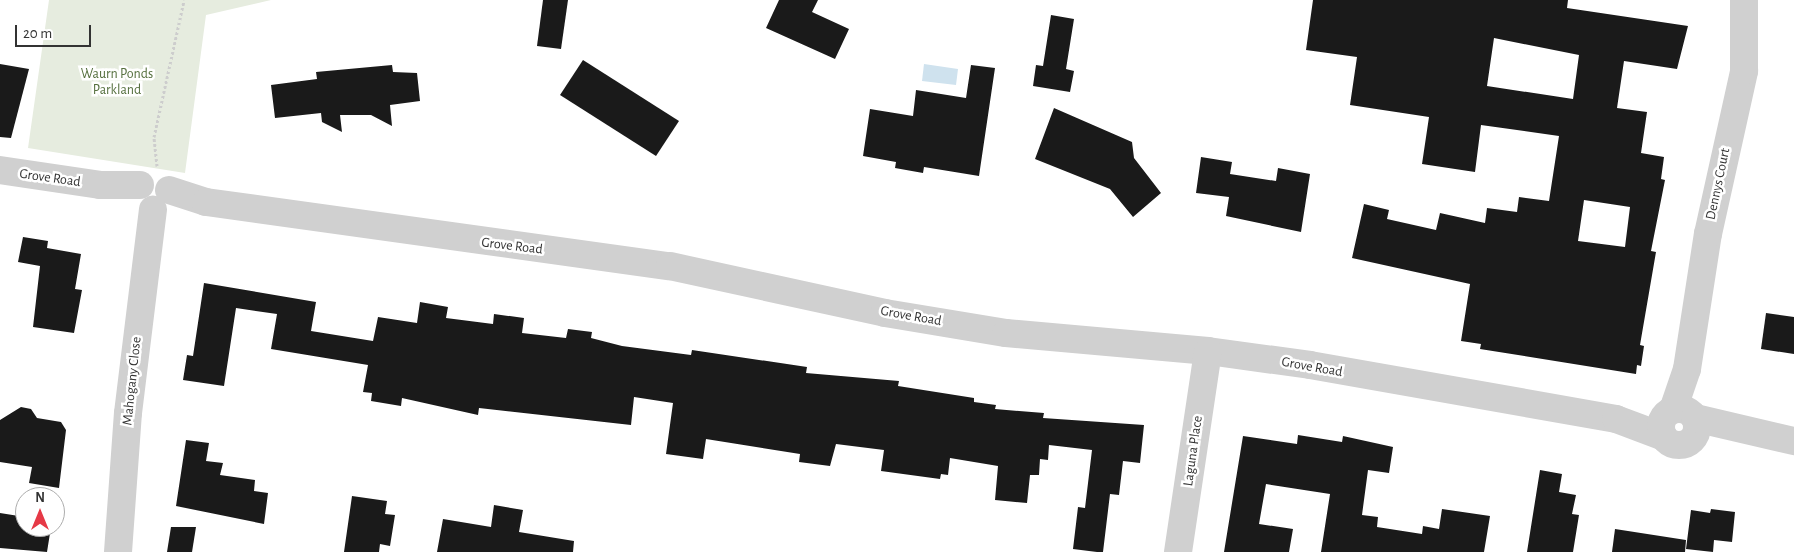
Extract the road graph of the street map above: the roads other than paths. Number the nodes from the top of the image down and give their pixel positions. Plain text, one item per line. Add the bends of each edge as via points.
1 (1744, 0) edge
2 (0, 170) edge
3 (154, 194) junction
4 (1208, 351) junction
5 (1680, 422) junction
6 (1794, 441) edge
7 (118, 552) edge
8 (1178, 552) edge

1 - 5 street, Dennys Court via 1744,71 1708,234
2 - 3 street, Grove Road
3 - 4 street, Grove Road via 670,266 1006,333
3 - 7 street, Mahogany Close via 128,413
4 - 5 street, Grove Road via 1616,419
4 - 8 street, Laguna Place
5 - 6 street, Grove Road

